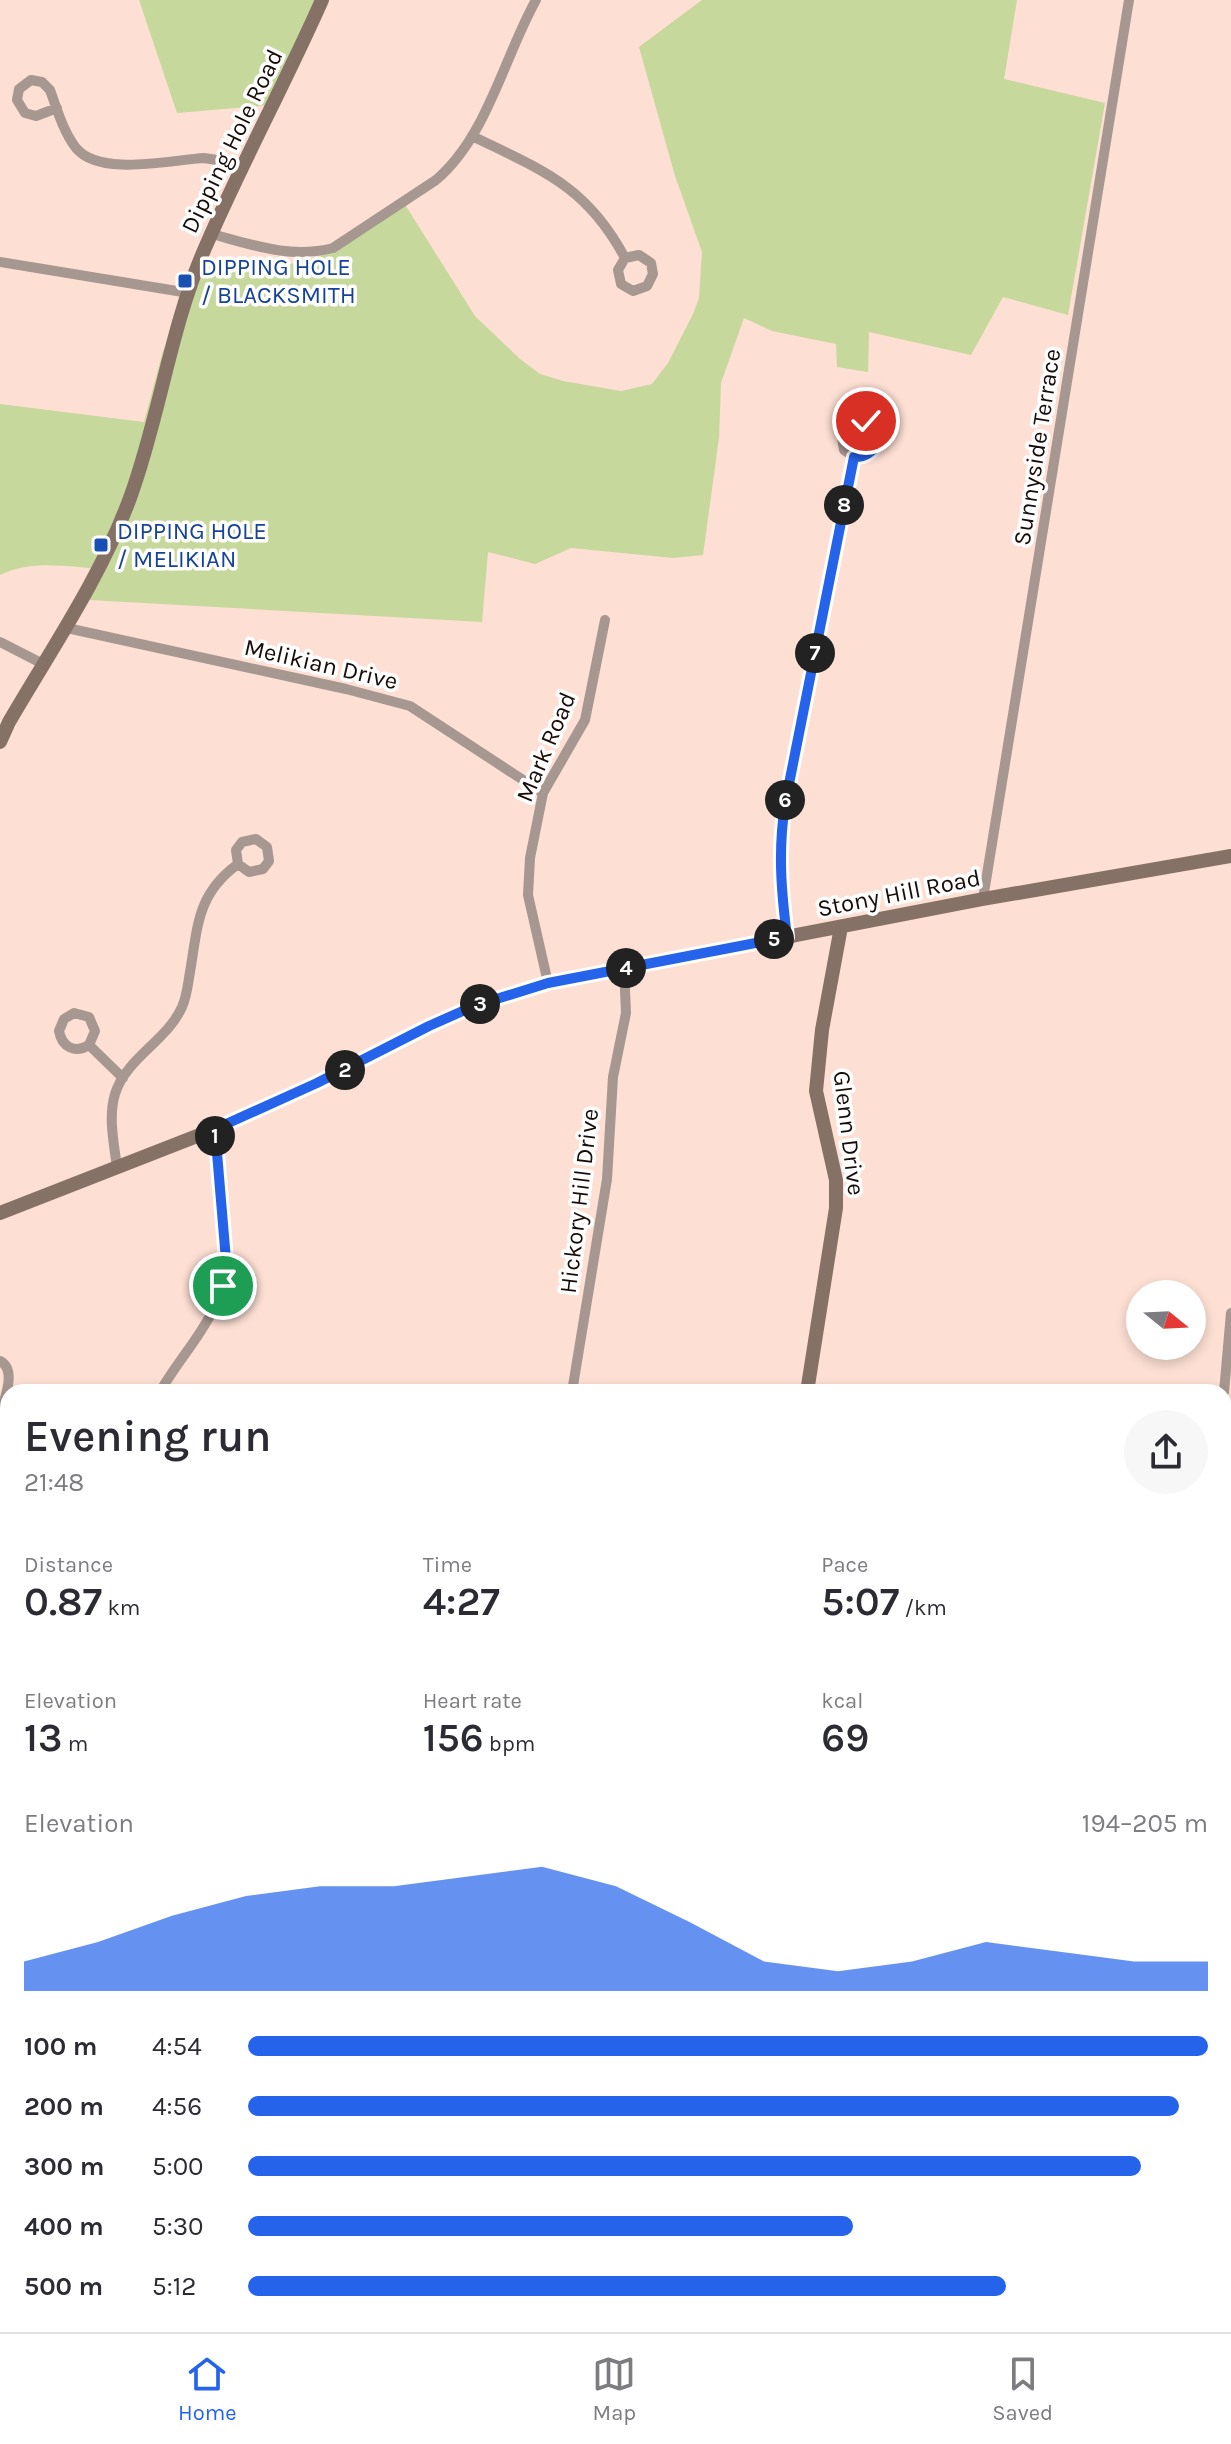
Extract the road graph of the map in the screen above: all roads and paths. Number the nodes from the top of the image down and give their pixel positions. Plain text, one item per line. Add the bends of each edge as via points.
1 (322, 0) edge
2 (536, 0) edge
3 (1129, 0) edge
4 (57, 108) dead end
5 (472, 136) junction
6 (242, 169) junction
7 (212, 234) junction
8 (625, 258) dead end
9 (0, 262) edge
10 (189, 293) junction
11 (854, 457) dead end
12 (605, 620) dead end
13 (67, 628) junction
14 (0, 642) edge
15 (43, 664) junction
16 (0, 742) edge
17 (543, 793) junction
18 (1231, 856) edge
19 (238, 864) dead end
20 (983, 899) junction
21 (841, 927) junction
22 (787, 937) junction
23 (624, 968) junction
24 (548, 983) junction
25 (89, 1045) dead end
26 (123, 1078) junction
27 (215, 1129) junction
28 (117, 1167) junction
29 (0, 1213) edge
30 (1231, 1313) edge
31 (0, 1361) edge
32 (7, 1384) edge
33 (164, 1384) edge
34 (570, 1384) edge
35 (808, 1384) edge
36 (1225, 1384) edge

1 - 6 main road, Dipping Hole Road
2 - 5 street
3 - 20 street, Sunnyside Terrace
4 - 6 street via 68,136 93,160 112,165 204,158
5 - 7 street via 460,157 436,180 333,248 294,253
5 - 8 street via 567,186 598,214
6 - 7 main road, Dipping Hole Road
7 - 10 main road, Dipping Hole Road
9 - 10 street
10 - 13 main road, Dipping Hole Road via 131,496
11 - 22 street via 782,826 779,877
12 - 17 street, Mark Road via 585,720
13 - 15 main road, Dipping Hole Road
13 - 17 street, Melikian Drive via 410,706
14 - 15 street
15 - 16 main road, Dipping Hole Road
17 - 24 street, Mark Road via 527,877
18 - 20 main road, Stony Hill Road
19 - 26 street via 215,885 201,909 181,1010
20 - 21 main road, Stony Hill Road
21 - 22 main road, Stony Hill Road
21 - 35 main road, Glenn Drive via 816,1091 836,1180 836,1208
22 - 23 main road, Stony Hill Road
23 - 24 main road, Stony Hill Road
23 - 34 street, Hickory Hill Drive via 626,1013 613,1077 607,1179
24 - 27 main road, Stony Hill Road via 474,1006
25 - 26 street
26 - 28 street via 112,1114
27 - 28 main road, Stony Hill Road
27 - 33 street via 226,1260 223,1286 205,1325
28 - 29 main road, Stony Hill Road
30 - 36 street
31 - 32 street via 10,1371

